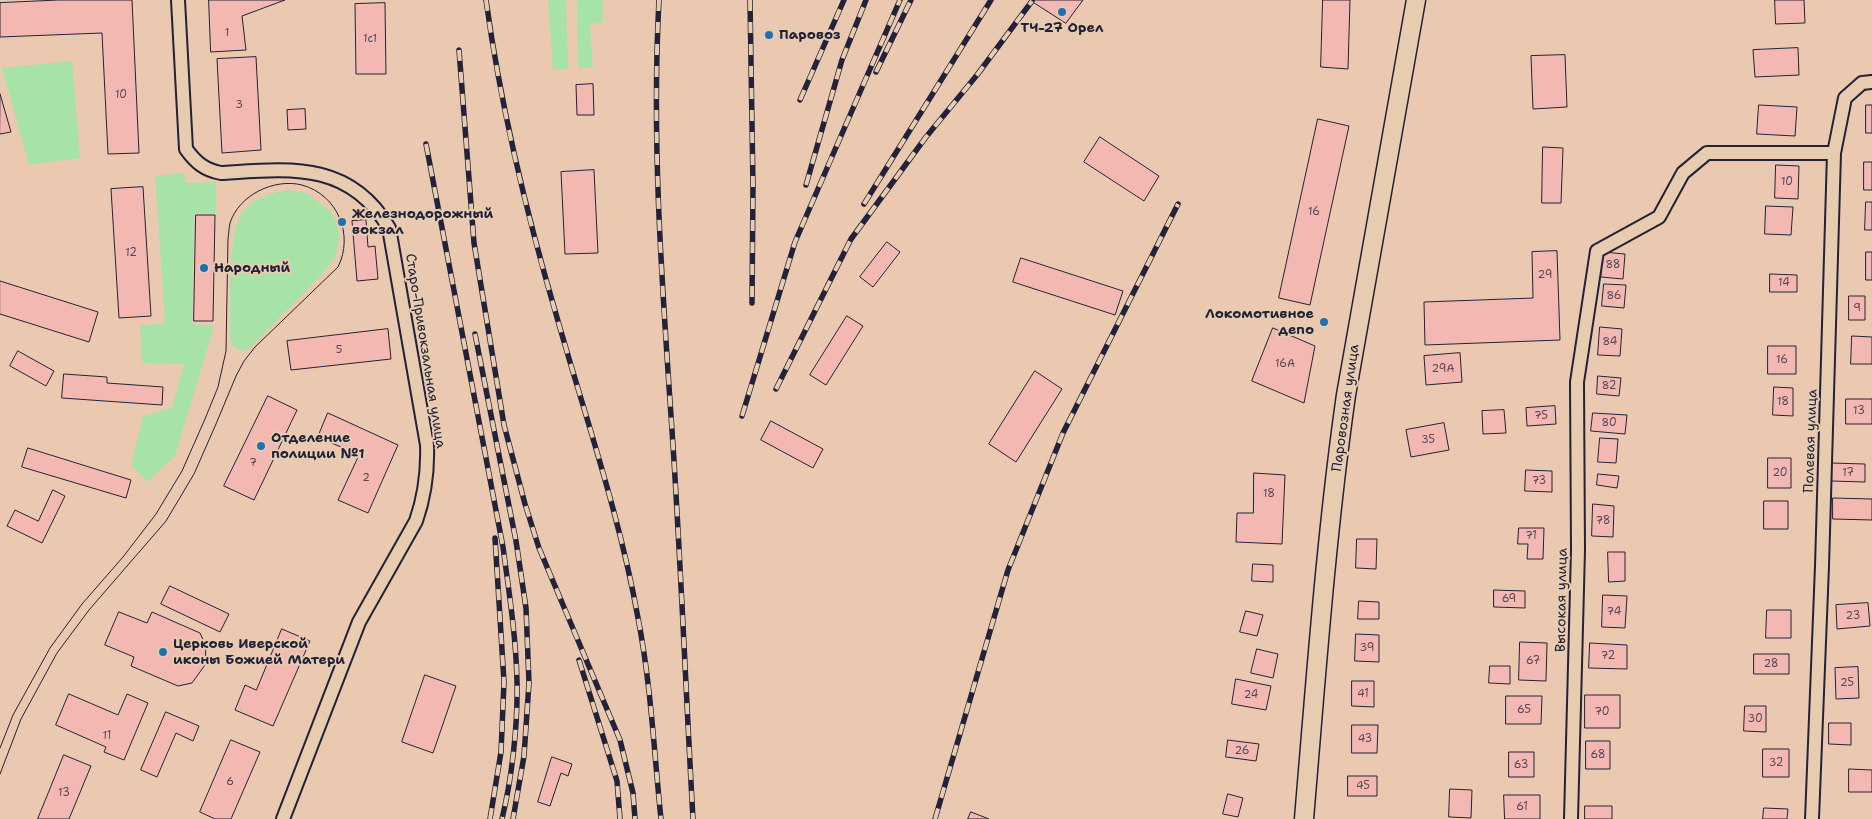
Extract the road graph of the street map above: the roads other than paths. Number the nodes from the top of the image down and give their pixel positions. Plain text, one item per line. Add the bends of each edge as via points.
1 (178, 0) edge
2 (1416, 0) edge
3 (1872, 82) edge
4 (1834, 153) junction
5 (283, 819) edge
6 (1304, 819) edge
7 (1570, 819) edge
8 (1812, 819) edge

1 - 5 street, Старо-Привокзальная улица via 186,149 200,166 220,173 307,171 348,185 380,211 389,228 427,445 426,485 416,521 356,630
2 - 6 main road, Паровозная улица via 1340,433
3 - 4 street, Полевая улица via 1862,83 1845,98
4 - 7 street, Высокая улица via 1707,153 1683,173 1659,217 1597,251 1577,382 1578,550
4 - 8 street, Полевая улица

